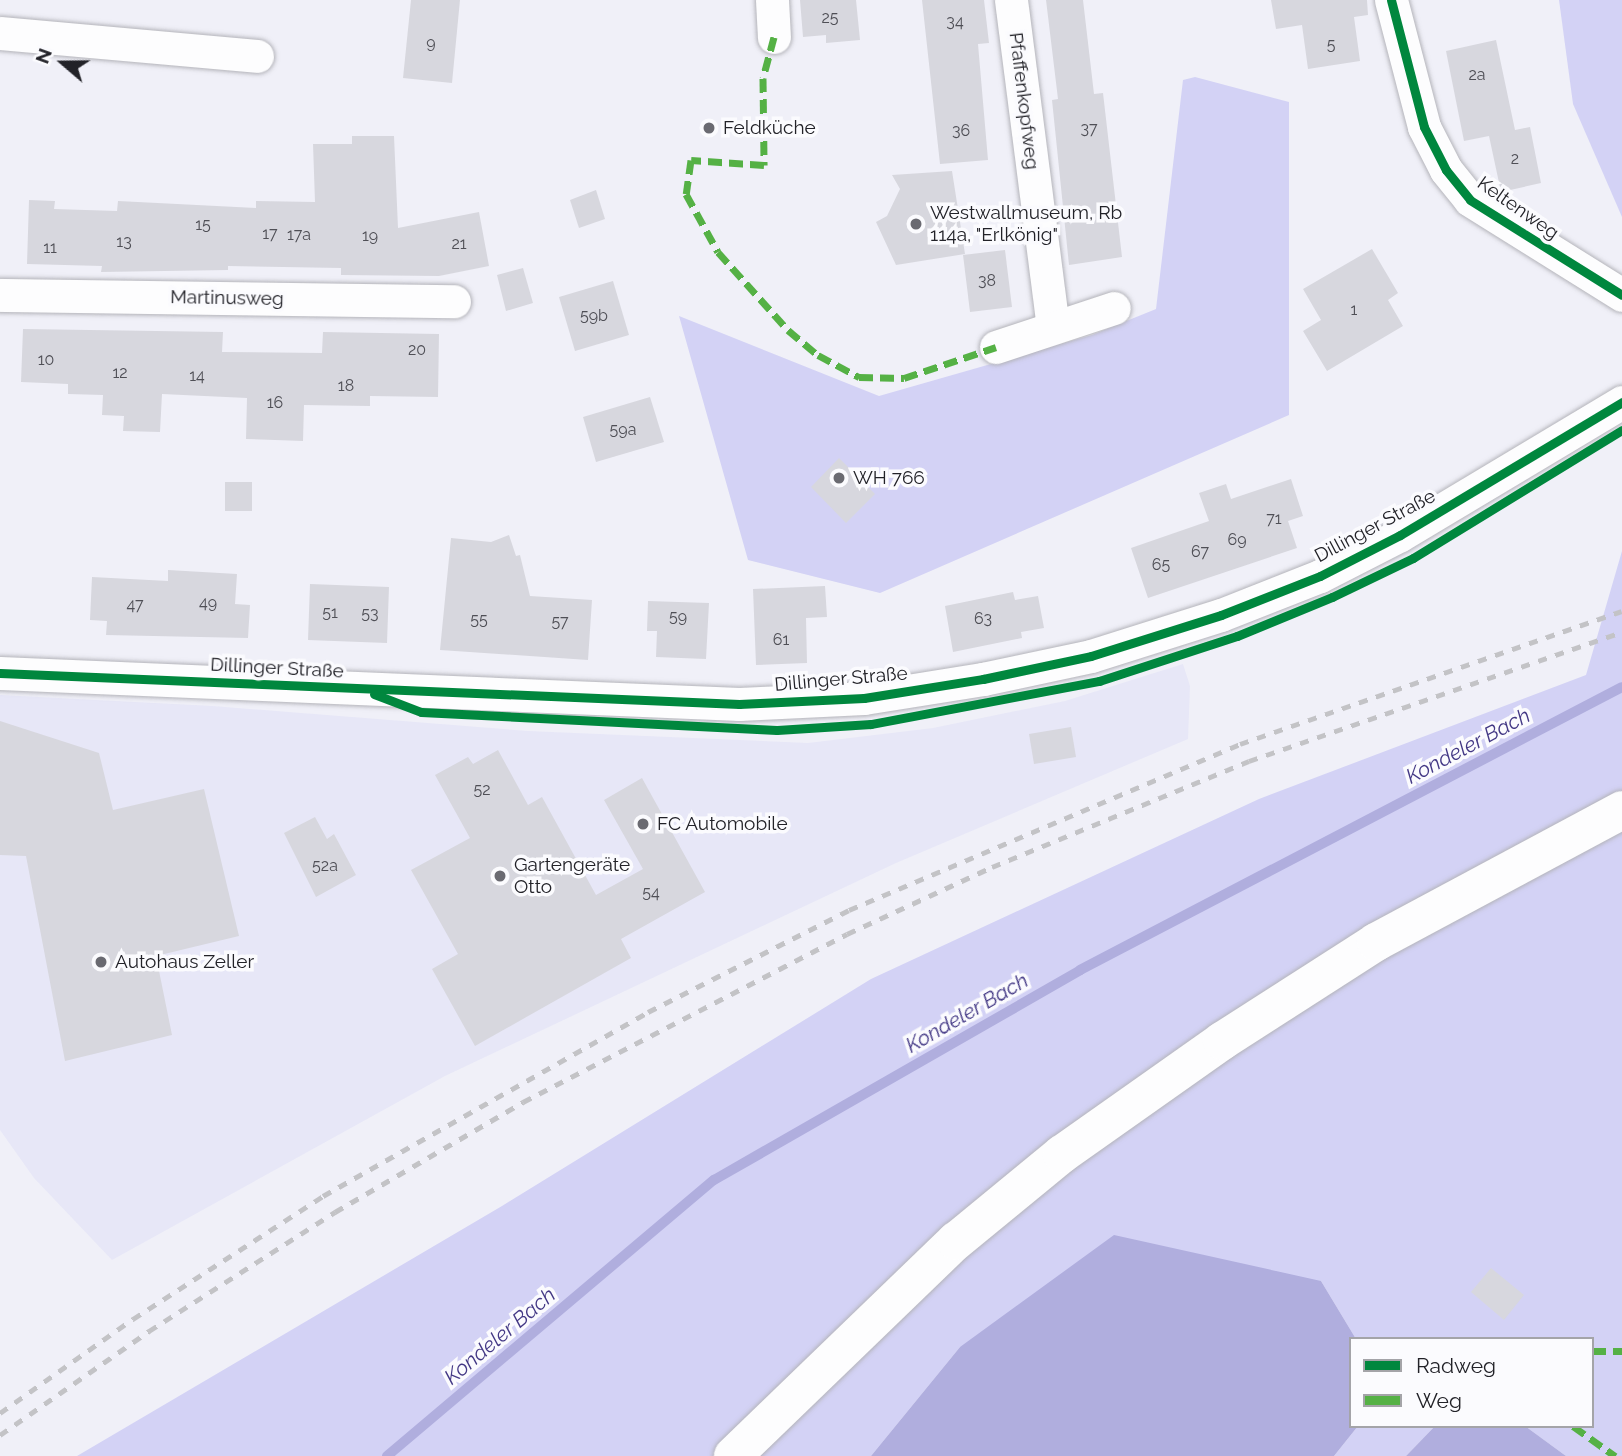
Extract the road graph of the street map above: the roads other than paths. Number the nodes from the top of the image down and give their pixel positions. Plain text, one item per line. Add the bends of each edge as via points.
1 (772, 0) edge
2 (1011, 0) edge
3 (1391, 0) edge
4 (0, 33) edge
5 (774, 37) dead end
6 (257, 56) dead end
7 (0, 295) edge
8 (1622, 295) edge
9 (454, 301) dead end
10 (1114, 308) dead end
11 (1053, 327) junction
12 (996, 347) dead end
13 (1622, 402) edge
14 (0, 673) edge
15 (1622, 810) edge
16 (733, 1456) edge

1 - 5 street
2 - 11 street, Pfaffenkopfweg
3 - 8 street, Keltenweg via 1424,127 1446,170 1470,200
4 - 6 street
7 - 9 street, Martinusweg
10 - 11 street
11 - 12 street
13 - 14 street, Dillinger Straße via 1433,516 1320,576 1221,615 1091,656 983,680 864,698 740,704
15 - 16 main road via 1376,942 1222,1041 1062,1154 956,1241

